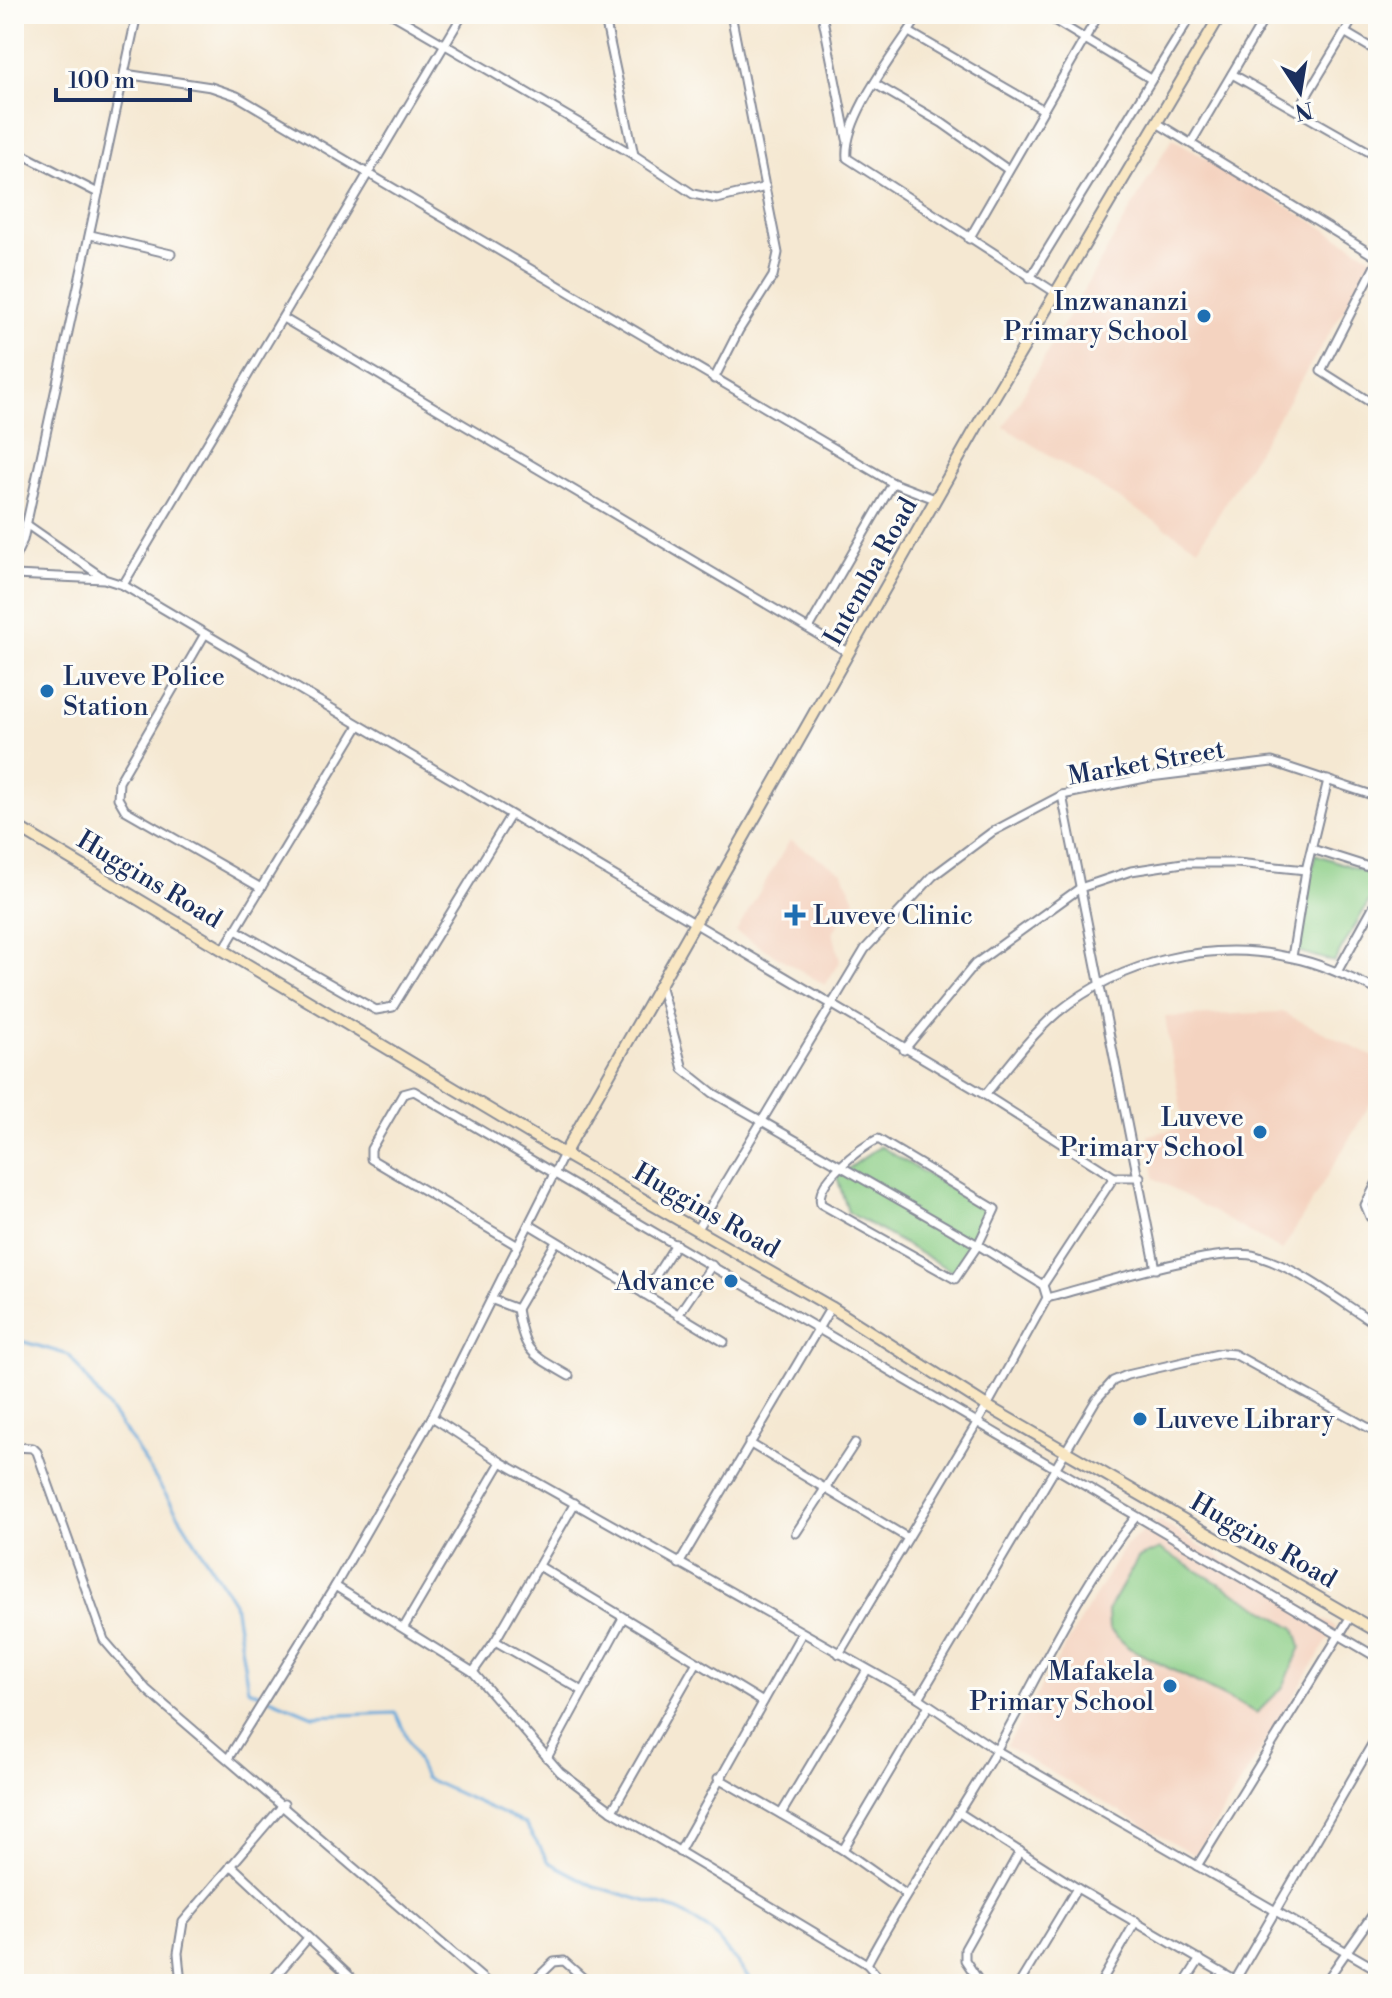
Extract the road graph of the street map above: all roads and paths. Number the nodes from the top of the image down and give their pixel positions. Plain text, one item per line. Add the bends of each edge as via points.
1 (137, 14) edge
2 (392, 14) edge
3 (463, 14) edge
4 (604, 14) edge
5 (731, 14) edge
6 (822, 14) edge
7 (920, 14) edge
8 (1044, 14) edge
9 (1099, 14) edge
10 (1192, 14) edge
11 (1221, 14) edge
12 (1267, 14) edge
13 (1356, 14) edge
14 (909, 32) junction
15 (1346, 33) junction
16 (1086, 38) junction
17 (444, 47) junction
18 (1378, 52) edge
19 (125, 74) junction
20 (1232, 74) junction
21 (1151, 79) junction
22 (875, 84) junction
23 (1042, 109) junction
24 (1298, 110) junction
25 (1157, 123) junction
26 (847, 141) junction
27 (1191, 143) junction
28 (14, 150) edge
29 (634, 155) junction
30 (1378, 157) edge
31 (1007, 169) junction
32 (367, 175) junction
33 (766, 187) junction
34 (98, 193) junction
35 (91, 235) junction
36 (969, 239) junction
37 (171, 254) dead end
38 (1378, 259) edge
39 (1030, 278) junction
40 (1056, 293) junction
41 (283, 318) junction
42 (714, 379) junction
43 (1378, 407) edge
44 (893, 483) junction
45 (935, 499) junction
46 (26, 524) junction
47 (14, 559) edge
48 (14, 575) edge
49 (104, 579) junction
50 (123, 585) junction
51 (809, 628) junction
52 (205, 634) junction
53 (849, 653) junction
54 (358, 727) junction
55 (1328, 780) junction
56 (1062, 795) junction
57 (1378, 797) edge
58 (510, 816) junction
59 (14, 825) edge
60 (1312, 849) junction
61 (1306, 870) junction
62 (1378, 870) edge
63 (261, 888) junction
64 (1080, 888) junction
65 (1378, 898) edge
66 (693, 924) junction
67 (236, 930) junction
68 (224, 949) junction
69 (1292, 957) junction
70 (1337, 972) junction
71 (1098, 983) junction
72 (659, 984) junction
73 (1378, 990) edge
74 (829, 1006) junction
75 (904, 1050) junction
76 (985, 1095) junction
77 (761, 1120) junction
78 (564, 1154) junction
79 (840, 1167) junction
80 (554, 1174) junction
81 (1114, 1177) junction
82 (1140, 1177) junction
83 (1378, 1180) edge
84 (1378, 1221) edge
85 (530, 1225) junction
86 (697, 1229) junction
87 (556, 1242) junction
88 (676, 1244) junction
89 (978, 1245) junction
90 (518, 1246) junction
91 (712, 1265) junction
92 (1156, 1269) junction
93 (1043, 1285) junction
94 (644, 1294) junction
95 (1047, 1298) junction
96 (493, 1300) junction
97 (831, 1307) junction
98 (517, 1309) junction
99 (678, 1315) junction
100 (1377, 1323) edge
101 (819, 1326) junction
102 (724, 1342) dead end
103 (569, 1376) dead end
104 (987, 1406) junction
105 (432, 1417) junction
106 (977, 1423) junction
107 (1378, 1433) edge
108 (749, 1443) junction
109 (855, 1443) dead end
110 (14, 1447) edge
111 (1066, 1450) junction
112 (501, 1462) junction
113 (1056, 1467) junction
114 (826, 1489) junction
115 (575, 1503) junction
116 (1135, 1518) junction
117 (796, 1533) dead end
118 (908, 1538) junction
119 (679, 1564) junction
120 (539, 1566) junction
121 (335, 1586) junction
122 (1351, 1616) junction
123 (623, 1618) junction
124 (404, 1627) junction
125 (1378, 1632) edge
126 (802, 1633) junction
127 (1339, 1636) junction
128 (495, 1641) junction
129 (839, 1654) junction
130 (1378, 1658) edge
131 (697, 1662) junction
132 (867, 1670) junction
133 (473, 1672) junction
134 (583, 1691) junction
135 (919, 1698) junction
136 (763, 1702) junction
137 (929, 1705) junction
138 (1378, 1734) edge
139 (996, 1750) junction
140 (229, 1757) junction
141 (547, 1758) junction
142 (718, 1778) junction
143 (284, 1804) junction
144 (612, 1811) junction
145 (958, 1812) junction
146 (781, 1814) junction
147 (843, 1850) junction
148 (1020, 1851) junction
149 (679, 1852) junction
150 (231, 1865) junction
151 (1197, 1866) junction
152 (1077, 1888) junction
153 (904, 1893) junction
154 (1378, 1907) edge
155 (1274, 1911) junction
156 (1136, 1921) junction
157 (308, 1938) junction
158 (1348, 1953) junction
159 (1200, 1959) junction
160 (867, 1964) junction
161 (1378, 1970) edge
162 (1234, 1982) edge
163 (180, 1984) edge
164 (269, 1984) edge
165 (358, 1984) edge
166 (489, 1984) edge
167 (531, 1984) edge
168 (590, 1984) edge
169 (884, 1984) edge
170 (981, 1984) edge
171 (1019, 1984) edge
172 (1100, 1984) edge
173 (1184, 1984) edge
174 (1324, 1984) edge

1 - 19 street
2 - 17 street
3 - 17 street
4 - 29 street
5 - 33 street
6 - 26 street
7 - 14 street
8 - 16 street
9 - 16 street
10 - 21 street
11 - 25 street, Intemba Road
12 - 20 street
13 - 15 street
14 - 22 street
14 - 23 street
15 - 18 street
15 - 24 street
16 - 21 street
16 - 23 street
17 - 29 street
17 - 32 street
19 - 32 street via 237,96
19 - 34 street
20 - 24 street
20 - 27 street
21 - 39 street
22 - 26 street
22 - 31 street
23 - 31 street
24 - 30 street
25 - 27 street
25 - 40 street, Intemba Road
26 - 36 street via 850,161
27 - 38 street
28 - 34 street
29 - 33 street via 702,198
31 - 36 street
32 - 41 street
32 - 42 street
33 - 42 street via 777,241 773,276
34 - 35 street
35 - 37 street
35 - 46 street
36 - 39 street
38 - 43 street via 1321,371
39 - 40 street
40 - 45 street, Intemba Road
41 - 50 street
41 - 51 street
42 - 44 street
44 - 45 street
44 - 51 street
45 - 53 street, Intemba Road
46 - 47 street
46 - 49 street
48 - 49 street
49 - 50 street
50 - 52 street
51 - 53 street
52 - 54 street
52 - 63 street via 119,782 118,798 125,810
53 - 66 street, Intemba Road
54 - 58 street
54 - 63 street
55 - 56 street, Market Street via 1272,762 1150,777
55 - 57 street, Market Street
55 - 60 street
56 - 64 street
56 - 74 street, Market Street via 992,832 933,876 865,949
58 - 66 street
58 - 67 street via 393,1007 376,1010
59 - 68 street, Huggins Road
60 - 61 street
60 - 62 street
61 - 64 street via 1183,863 1131,871
61 - 69 street
63 - 67 street
64 - 71 street
64 - 75 street via 975,964
65 - 70 street
66 - 72 street, Intemba Road
66 - 74 street
67 - 68 street
68 - 78 street, Huggins Road
69 - 70 street
69 - 71 street via 1233,951 1180,955
70 - 73 street
71 - 76 street via 1039,1030
71 - 82 street
72 - 77 street via 683,1069
72 - 78 street, Intemba Road
74 - 75 street
74 - 77 street, Market Street
75 - 76 street
76 - 81 street
77 - 79 street
77 - 86 street, Market Street
78 - 80 street
78 - 86 street, Huggins Road
79 - 89 street
79 - 89 street via 868,1145 883,1141 995,1209
79 - 89 street via 821,1191 821,1204 952,1279
80 - 85 street
80 - 88 street
80 - 90 street via 414,1091 403,1094 371,1149 371,1159
81 - 82 street
81 - 93 street
82 - 92 street
83 - 84 street via 1365,1205
85 - 87 street
85 - 90 street
86 - 97 street, Huggins Road
87 - 94 street
87 - 98 street
88 - 91 street
88 - 94 street
89 - 93 street
90 - 96 street
91 - 99 street
91 - 101 street
92 - 95 street
92 - 100 street via 1219,1257 1259,1257
93 - 95 street
94 - 99 street
95 - 104 street
96 - 98 street
96 - 105 street
97 - 101 street
97 - 104 street, Huggins Road
98 - 103 street via 523,1343
99 - 102 street
101 - 106 street
101 - 108 street
104 - 106 street
104 - 111 street, Huggins Road
105 - 112 street
105 - 121 street
106 - 113 street
106 - 118 street
107 - 111 street via 1244,1357 1222,1353 1113,1381
108 - 114 street
108 - 119 street
109 - 114 street
110 - 140 street via 37,1452 109,1648 147,1690
111 - 113 street
111 - 122 street, Huggins Road
112 - 115 street
112 - 124 street
113 - 116 street
113 - 135 street
114 - 117 street
114 - 118 street
115 - 119 street
115 - 120 street
116 - 127 street
116 - 139 street via 1088,1585
118 - 129 street
119 - 126 street
120 - 123 street
120 - 128 street
121 - 124 street
121 - 140 street
122 - 125 street, Huggins Road
122 - 127 street
123 - 131 street
123 - 134 street
124 - 133 street
126 - 129 street
126 - 136 street
127 - 130 street
127 - 151 street
128 - 133 street
128 - 134 street
129 - 132 street
131 - 136 street
131 - 144 street
132 - 135 street
132 - 146 street
133 - 141 street
134 - 141 street
135 - 137 street
136 - 142 street
137 - 139 street
137 - 147 street
138 - 155 street
139 - 145 street
139 - 151 street
140 - 143 street
141 - 144 street
142 - 146 street
142 - 149 street
143 - 150 street
143 - 166 street
144 - 149 street
145 - 148 street
145 - 153 street
146 - 147 street
147 - 153 street
148 - 152 street
148 - 170 street via 964,1954
149 - 160 street
150 - 157 street
150 - 163 street via 183,1922
151 - 155 street
152 - 156 street
152 - 171 street
153 - 160 street
154 - 158 street
155 - 158 street
155 - 162 street
156 - 159 street
156 - 172 street
157 - 164 street
157 - 165 street
158 - 161 street
158 - 174 street
159 - 162 street
159 - 173 street
160 - 169 street
167 - 168 street via 554,1962 564,1961

